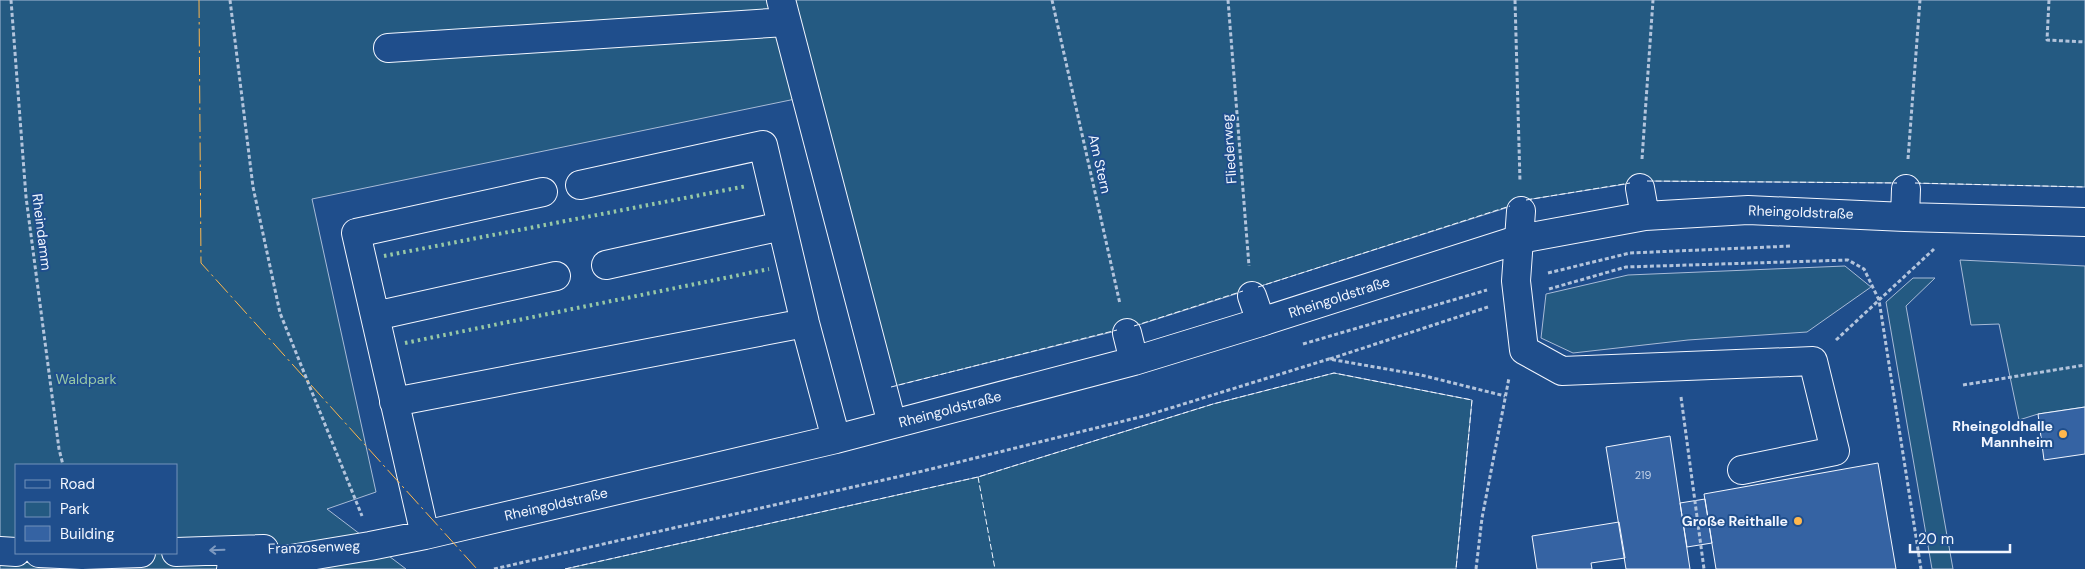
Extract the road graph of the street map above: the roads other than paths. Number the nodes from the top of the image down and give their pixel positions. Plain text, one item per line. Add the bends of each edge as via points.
1 (783, 11) edge
2 (388, 48) dead end
3 (580, 185) dead end
4 (1640, 188) road end
5 (1906, 189) road end
6 (543, 192) dead end
7 (1521, 211) road end
8 (1645, 216) junction
9 (1905, 217) junction
10 (2085, 222) edge
11 (782, 226) junction
12 (1520, 239) junction
13 (606, 265) dead end
14 (556, 276) dead end
15 (1252, 296) road end
16 (375, 316) junction
17 (1261, 322) junction
18 (805, 323) junction
19 (1127, 333) road end
20 (1134, 361) junction
21 (394, 402) junction
22 (892, 424) junction
23 (836, 439) junction
24 (1742, 470) dead end
25 (425, 534) junction
26 (370, 546) junction
27 (0, 551) edge
28 (15, 552) edge
29 (178, 552) edge
30 (60, 554) edge
31 (111, 554) edge
32 (231, 569) edge

1 - 2 street
1 - 22 street
3 - 11 street via 763,145
4 - 8 street
5 - 9 street
6 - 16 street via 356,232
7 - 12 street
8 - 9 street, Rheingoldstraße via 1748,210
8 - 12 street, Rheingoldstraße
9 - 10 street, Rheingoldstraße
11 - 13 street
11 - 18 street
12 - 17 street, Rheingoldstraße
12 - 24 street via 1516,281 1524,350 1562,371 1813,361 1835,452
14 - 16 street
15 - 17 street
16 - 21 street
17 - 20 street, Rheingoldstraße
18 - 21 street
18 - 23 street
19 - 20 street
20 - 22 street, Rheingoldstraße
21 - 25 street
22 - 23 street, Rheingoldstraße
23 - 25 street, Rheingoldstraße
25 - 26 street, Rheingoldstraße
26 -> 29 street, Franzosenweg
26 - 32 street, Franzosenweg
27 - 28 street
30 - 31 street

